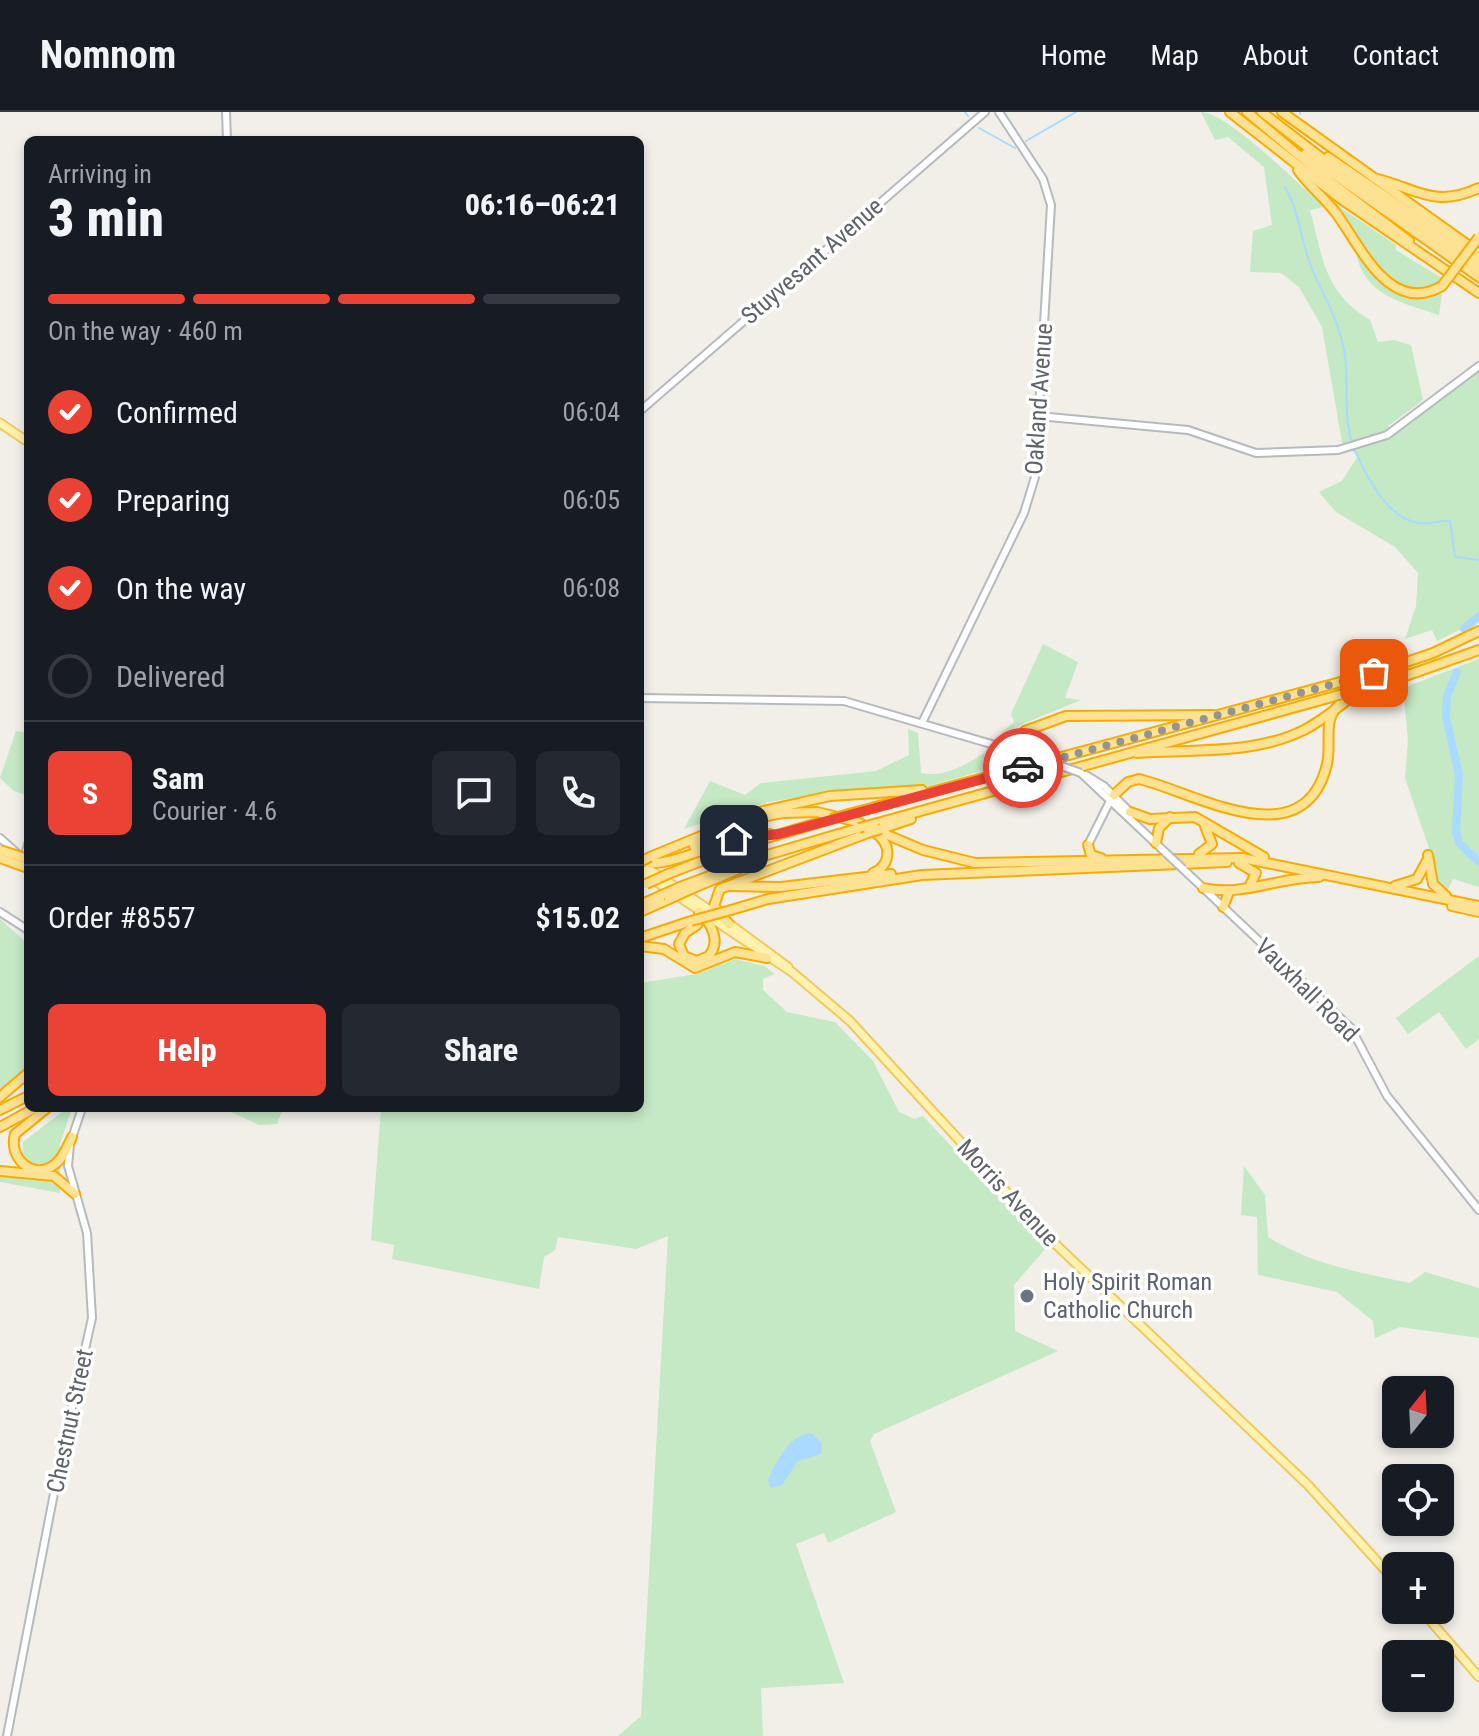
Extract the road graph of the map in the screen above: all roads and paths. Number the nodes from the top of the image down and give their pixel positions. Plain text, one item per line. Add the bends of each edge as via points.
1 (226, 112) edge
2 (985, 112) edge
3 (999, 112) edge
4 (1230, 112) edge
5 (1249, 112) edge
6 (1265, 112) edge
7 (1282, 112) edge
8 (227, 136) edge
9 (1293, 163) junction
10 (1369, 177) junction
11 (1479, 188) edge
12 (1479, 237) edge
13 (1479, 253) edge
14 (1479, 260) edge
15 (1479, 268) edge
16 (1479, 277) edge
17 (1479, 291) edge
18 (1479, 366) edge
19 (644, 408) edge
20 (1038, 416) junction
21 (0, 423) edge
22 (24, 439) edge
23 (1479, 631) edge
24 (1479, 650) edge
25 (1364, 688) junction
26 (644, 698) edge
27 (1339, 705) junction
28 (1218, 715) junction
29 (922, 723) junction
30 (1010, 750) junction
31 (1117, 754) junction
32 (1081, 773) junction
33 (955, 786) junction
34 (1112, 798) junction
35 (1130, 812) junction
36 (767, 815) junction
37 (1176, 815) junction
38 (1192, 816) junction
39 (864, 825) junction
40 (1140, 827) junction
41 (779, 834) junction
42 (0, 838) edge
43 (1156, 843) junction
44 (1088, 845) junction
45 (0, 850) edge
46 (666, 850) junction
47 (1178, 857) junction
48 (0, 858) edge
49 (644, 860) edge
50 (1114, 860) junction
51 (24, 861) edge
52 (24, 862) edge
53 (644, 862) edge
54 (1068, 862) junction
55 (24, 863) edge
56 (663, 863) junction
57 (1239, 863) junction
58 (1279, 863) junction
59 (644, 865) edge
60 (644, 874) edge
61 (922, 875) junction
62 (864, 876) junction
63 (1319, 877) junction
64 (644, 885) edge
65 (725, 886) junction
66 (1249, 886) junction
67 (1391, 887) junction
68 (1203, 888) junction
69 (1229, 892) junction
70 (666, 897) junction
71 (1454, 901) junction
72 (644, 904) edge
73 (1223, 907) junction
74 (1479, 909) edge
75 (644, 910) edge
76 (0, 912) edge
77 (699, 912) junction
78 (694, 923) junction
79 (729, 924) junction
80 (24, 928) edge
81 (644, 937) edge
82 (644, 947) edge
83 (767, 958) junction
84 (792, 972) junction
85 (24, 1076) edge
86 (0, 1097) edge
87 (24, 1098) edge
88 (0, 1110) edge
89 (28, 1112) edge
90 (41, 1112) edge
91 (81, 1112) edge
92 (0, 1127) edge
93 (72, 1137) junction
94 (37, 1170) junction
95 (0, 1171) edge
96 (71, 1181) junction
97 (75, 1194) junction
98 (1479, 1210) edge
99 (1382, 1567) edge
100 (1433, 1624) edge
101 (1479, 1677) edge
102 (7, 1736) edge

1 - 8 street
2 - 19 street, Stuyvesant Avenue
3 - 20 street, Oakland Avenue via 1043,179 1051,205
4 - 9 highway
5 - 16 highway
5 - 17 highway via 1332,183
6 - 14 highway
6 - 15 highway via 1361,188
7 - 10 highway
9 - 12 highway, bridge via 1387,282 1414,293 1442,286
9 - 17 highway
10 - 11 highway via 1433,198
10 - 13 highway
18 - 20 street via 1398,428 1354,447 1256,453 1188,430
20 - 29 street, Oakland Avenue via 1028,503
21 - 22 main road
23 - 28 highway via 1374,673
24 - 25 highway
25 - 27 highway
25 - 31 highway
26 - 29 street, Vauxhall Road via 831,700
27 - 31 highway via 1305,729 1248,746
27 - 34 highway via 1330,718 1329,758 1321,781 1290,808 1264,815 1237,813 1139,779
28 - 30 highway via 1073,715 1027,730
28 - 33 highway
29 - 30 street, Vauxhall Road
30 - 32 street, Vauxhall Road, bridge
31 - 39 highway
32 - 34 street, Vauxhall Road
32 - 34 street, Vauxhall Road
33 - 39 highway
33 - 46 highway via 836,795 760,810 713,824
34 - 35 street, Vauxhall Road
34 - 40 street, Vauxhall Road
34 - 44 street
35 - 37 highway via 1150,819
35 - 40 street, Vauxhall Road
36 - 39 highway via 817,812
36 - 46 highway via 719,827
36 - 56 highway
37 - 38 highway
37 - 43 highway via 1160,826
38 - 47 highway via 1209,829 1212,846
38 - 58 highway
39 - 41 highway, bridge via 831,819
39 - 54 highway via 968,862
39 - 62 highway via 888,847 883,867
39 - 65 highway via 783,867
39 - 70 highway, bridge via 757,858
40 - 43 street, Vauxhall Road
41 - 56 highway via 729,840
41 - 64 highway, bridge
42 - 51 street
43 - 68 street, Vauxhall Road, bridge
44 - 50 highway via 1092,856
44 - 54 highway
45 - 52 highway, bridge
46 - 49 highway, bridge
47 - 50 highway
47 - 58 highway
48 - 55 highway, bridge
50 - 54 highway
53 - 56 highway
57 - 61 highway
57 - 63 highway
57 - 66 highway via 1256,873
58 - 67 highway
59 - 79 main road, Morris Avenue
60 - 77 main road, Morris Avenue
61 - 62 highway
61 - 78 highway, bridge via 792,895
62 - 65 highway via 786,886
63 - 66 highway
63 - 74 highway
65 - 79 highway via 716,893 714,904
66 - 69 highway
67 - 71 highway
67 - 71 highway via 1419,877 1428,855 1433,884
68 - 69 highway
68 - 73 street, Vauxhall Road
69 - 73 highway
70 - 72 highway
70 - 75 highway
71 - 74 highway
73 - 98 street, Vauxhall Road via 1351,1028 1387,1096
76 - 80 street
77 - 78 highway via 711,925 715,944 699,961 687,958 680,947
77 - 83 main road, Morris Avenue
78 - 81 highway
79 - 84 main road, Morris Avenue
82 - 83 highway via 670,952 698,968 740,952
83 - 84 main road, Morris Avenue
84 - 99 main road, Morris Avenue via 855,1026 1037,1227 1308,1485
85 - 86 highway
87 - 88 highway
89 - 92 highway
90 - 94 highway via 13,1139 19,1161
91 - 93 street, Chestnut Street
93 - 94 highway via 57,1163
93 - 96 street, Chestnut Street
94 - 96 highway
95 - 97 highway via 54,1176
96 - 97 street, Chestnut Street
97 - 102 street, Chestnut Street via 88,1238 92,1318
100 - 101 main road

